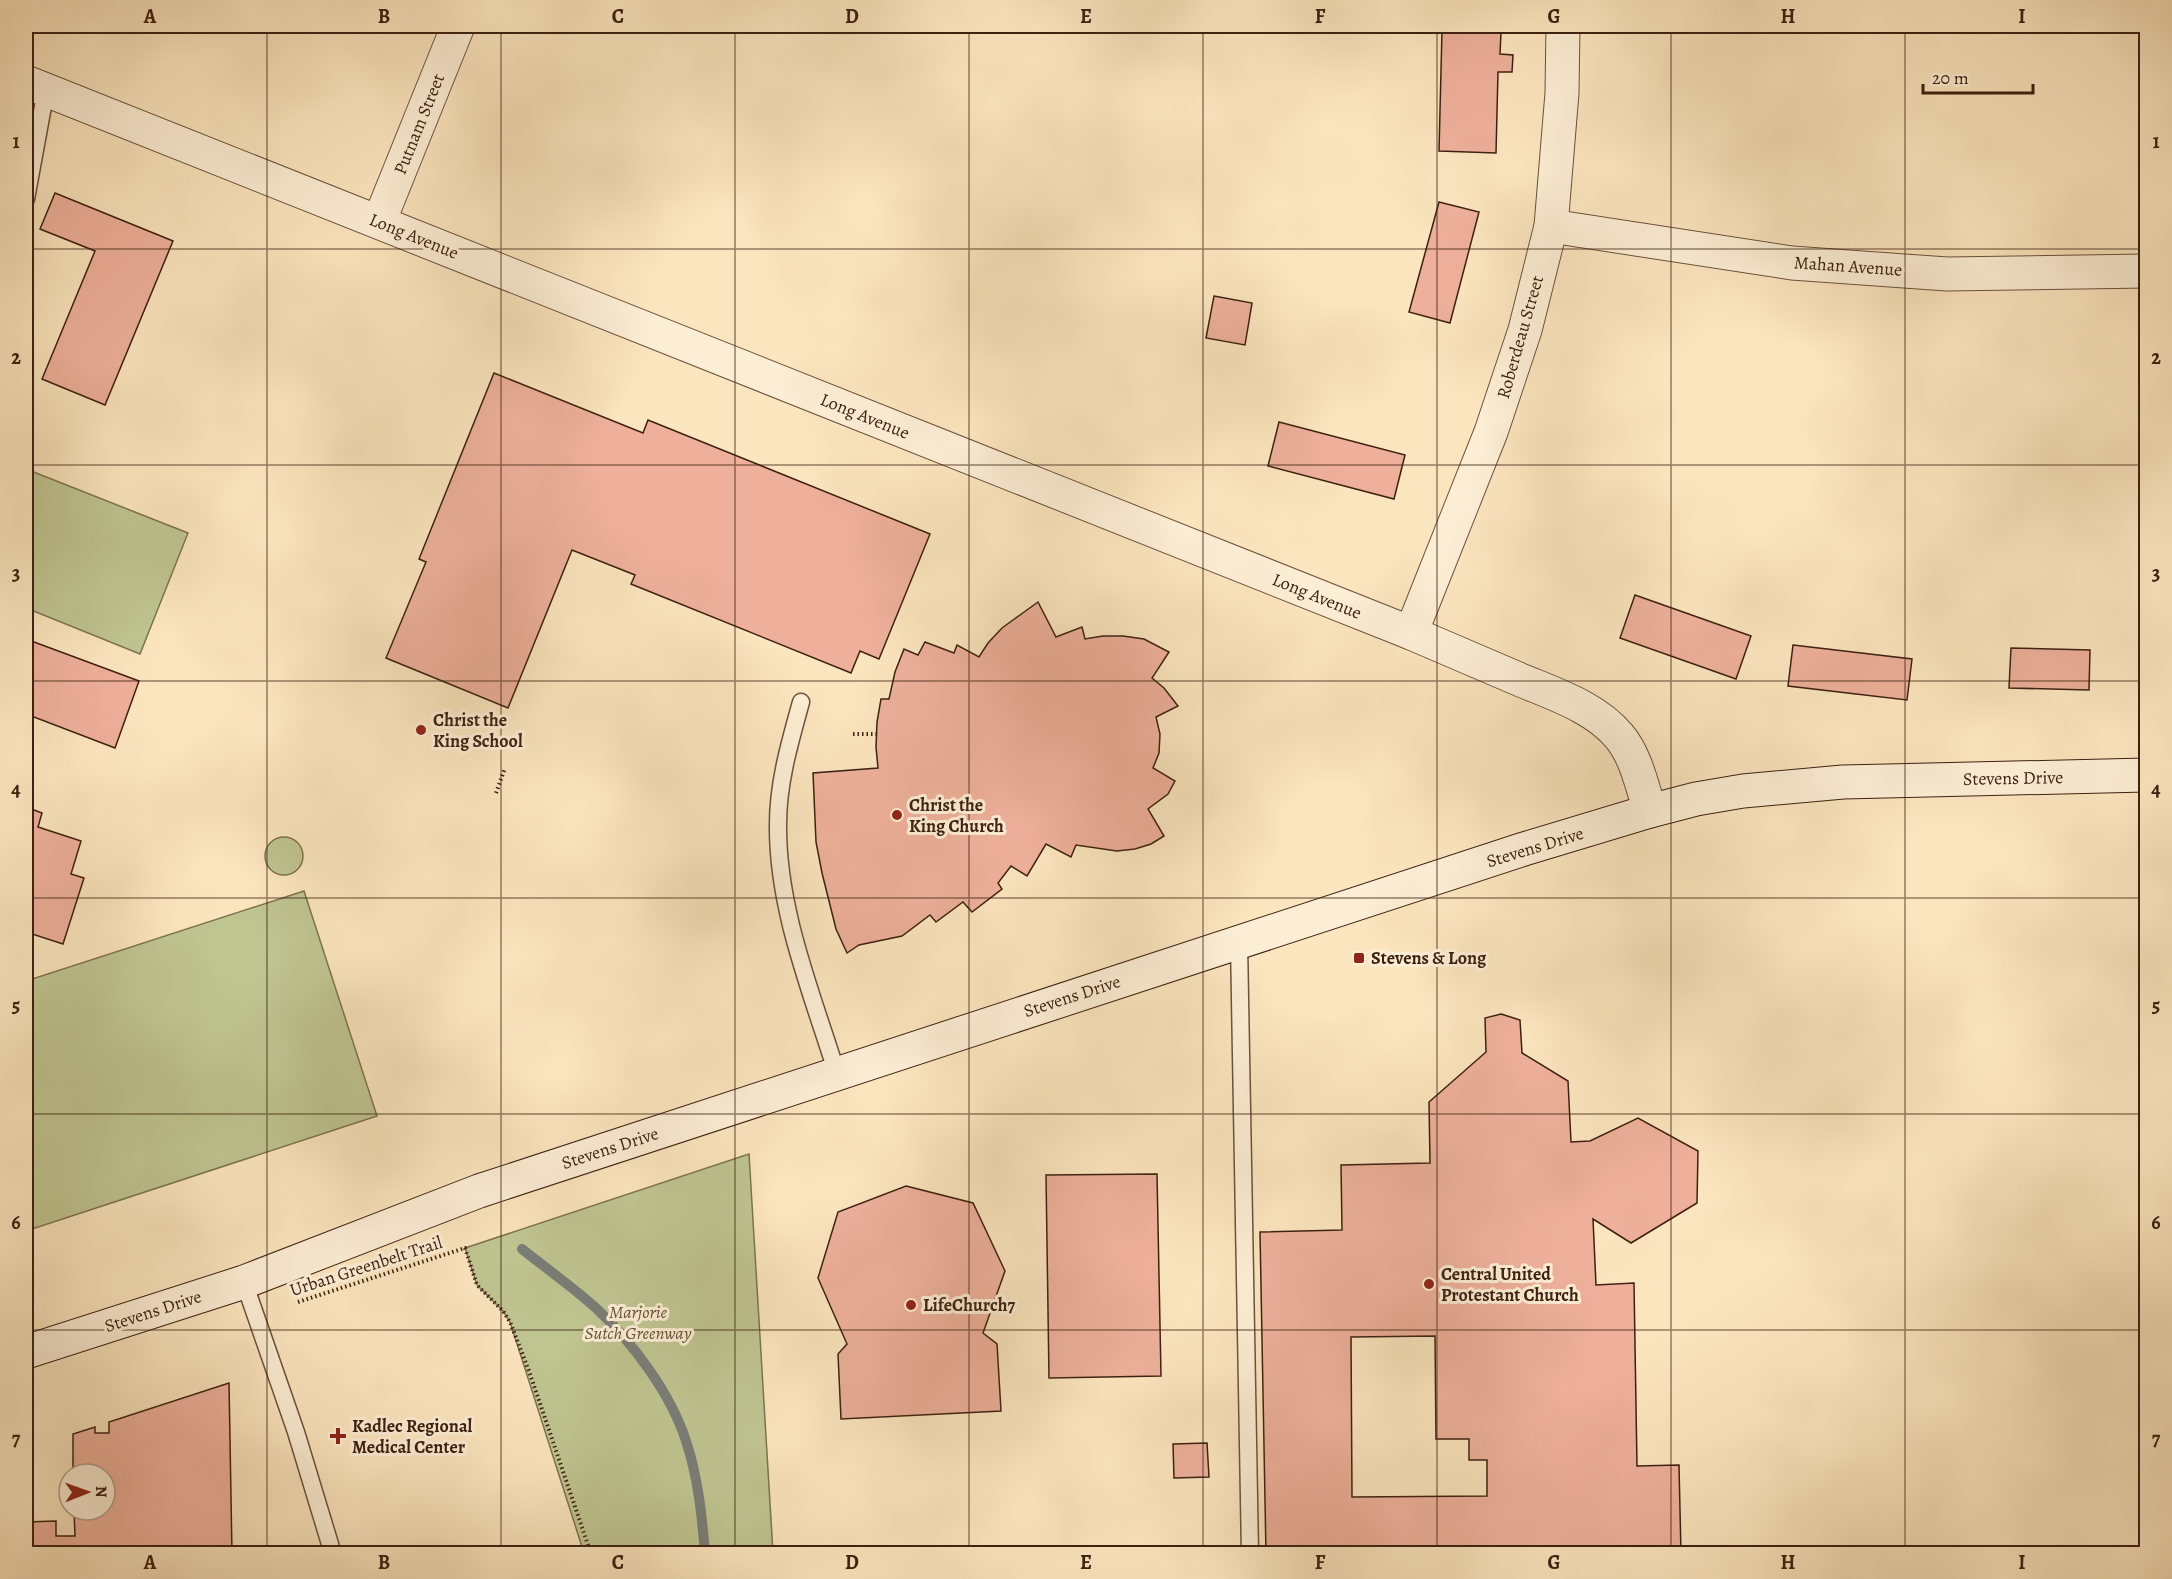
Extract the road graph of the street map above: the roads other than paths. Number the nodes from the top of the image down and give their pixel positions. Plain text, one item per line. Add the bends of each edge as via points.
1 (458, 26) edge
2 (1563, 26) edge
3 (36, 86) edge
4 (26, 199) edge
5 (379, 222) junction
6 (1551, 226) junction
7 (2146, 271) edge
8 (1411, 633) junction
9 (801, 702) dead end
10 (2146, 775) edge
11 (1650, 811) junction
12 (1239, 943) junction
13 (837, 1074) junction
14 (244, 1282) junction
15 (26, 1353) edge
16 (333, 1554) edge
17 (1250, 1554) edge

1 - 5 street, Putnam Street
2 - 6 street, Roberdeau Street via 1562,93
3 - 4 lane
3 - 5 street, Long Avenue
5 - 8 street, Long Avenue
6 - 7 street, Mahan Avenue via 1792,263 1947,274
6 - 8 street, Roberdeau Street via 1525,330 1491,432
8 - 11 street, Long Avenue via 1586,709 1607,723 1630,752
9 - 13 lane via 786,755 781,793 780,870 800,958
10 - 11 street, Stevens Drive via 1802,785 1696,799
11 - 12 street, Stevens Drive
12 - 13 street, Stevens Drive
12 - 17 lane
13 - 14 street, Stevens Drive via 459,1198
14 - 15 street, Stevens Drive
14 - 16 lane

